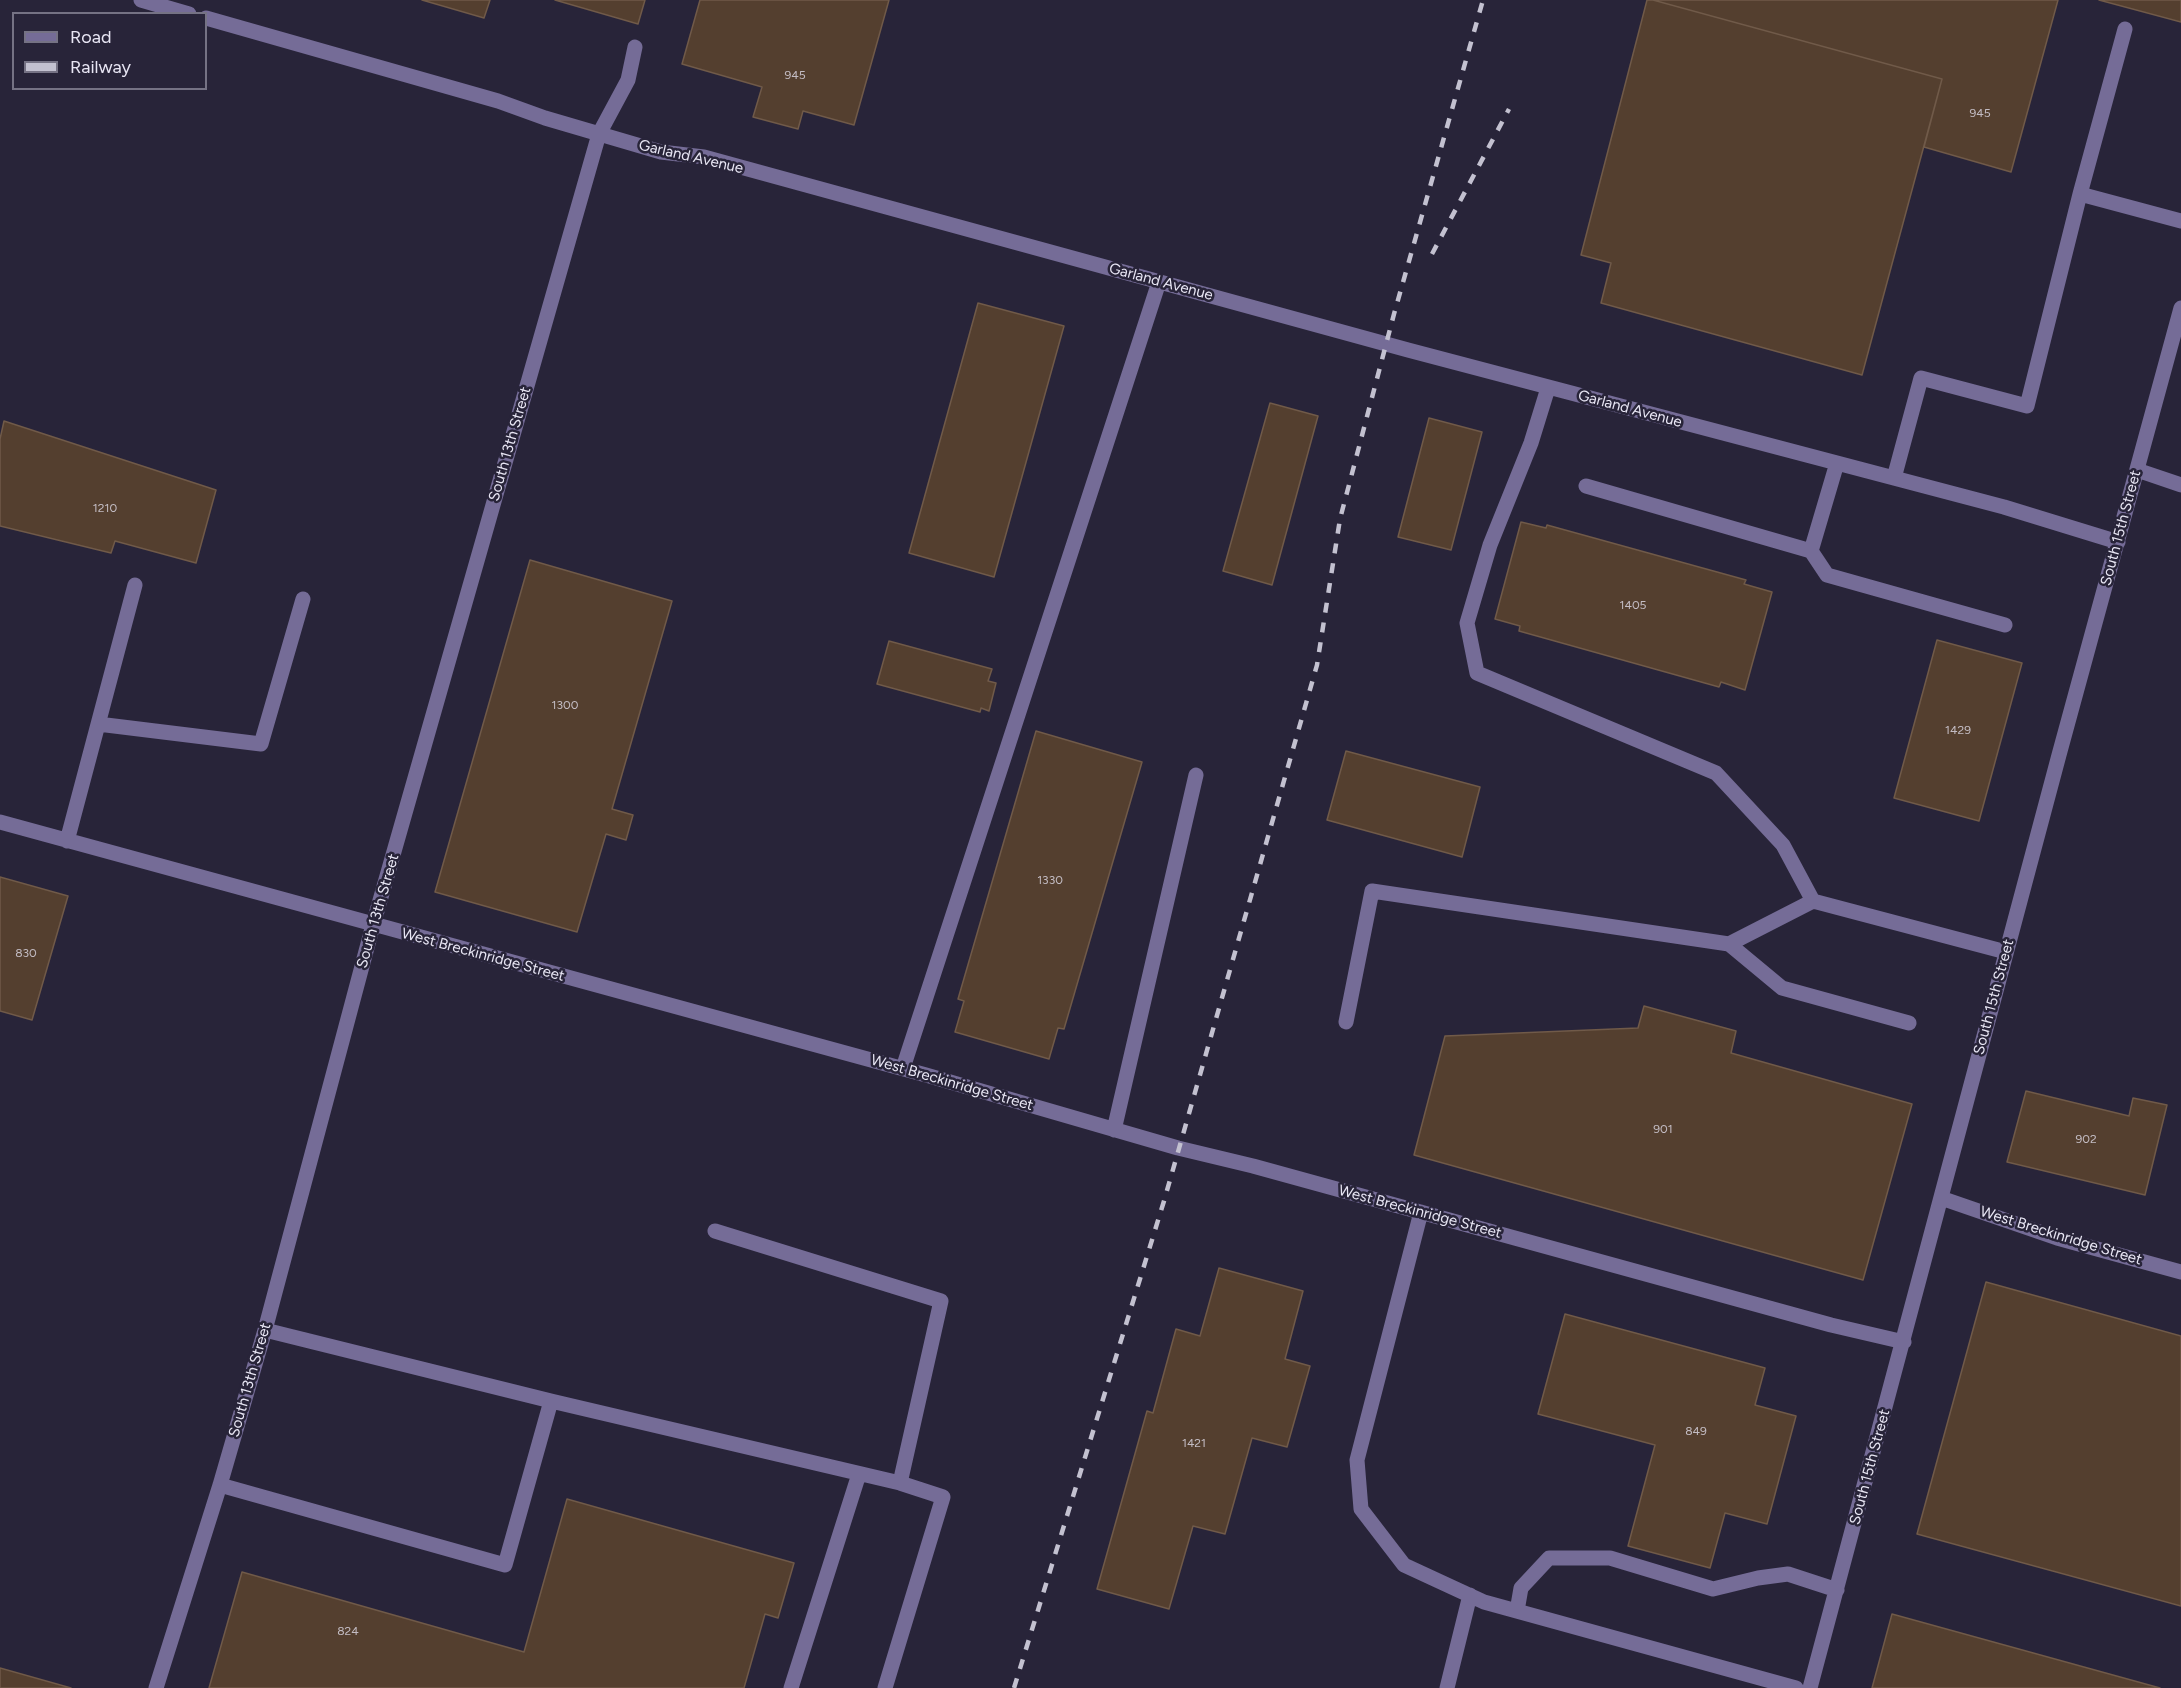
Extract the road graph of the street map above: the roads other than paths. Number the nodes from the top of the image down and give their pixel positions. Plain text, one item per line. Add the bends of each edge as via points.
1 (141, 0) edge
2 (182, 12) edge
3 (207, 18) edge
4 (2126, 29) dead end
5 (635, 47) dead end
6 (598, 134) junction
7 (2080, 194) junction
8 (2181, 221) edge
9 (1160, 282) junction
10 (2181, 308) edge
11 (1548, 387) junction
12 (1837, 464) junction
13 (2137, 470) junction
14 (1894, 478) junction
15 (2181, 485) edge
16 (1586, 486) dead end
17 (2118, 542) junction
18 (1811, 551) junction
19 (135, 585) dead end
20 (303, 599) dead end
21 (2005, 625) dead end
22 (98, 724) junction
23 (1196, 775) dead end
24 (0, 822) edge
25 (67, 841) junction
26 (1813, 901) junction
27 (374, 925) junction
28 (1729, 944) junction
29 (2006, 952) junction
30 (1346, 1022) dead end
31 (1909, 1023) dead end
32 (903, 1068) junction
33 (1114, 1130) junction
34 (1941, 1198) junction
35 (1421, 1212) junction
36 (715, 1231) dead end
37 (2181, 1272) edge
38 (265, 1330) junction
39 (1904, 1342) junction
40 (551, 1401) junction
41 (859, 1474) junction
42 (900, 1483) junction
43 (220, 1485) junction
44 (1837, 1590) junction
45 (1470, 1595) junction
46 (1517, 1611) junction
47 (156, 1688) edge
48 (791, 1688) edge
49 (885, 1688) edge
50 (1447, 1688) edge
51 (1796, 1688) edge
52 (1810, 1688) edge

1 - 2 street
3 - 6 street, Garland Avenue via 498,100
4 - 7 street
5 - 6 street, South 13th Street via 628,80
6 - 9 street, Garland Avenue via 661,152 704,157
6 - 27 street, South 13th Street
7 - 8 street
7 - 14 street via 2027,406 1921,378
9 - 11 street, Garland Avenue
9 - 32 street
10 - 13 street, South 15th Street
11 - 12 street, Garland Avenue
11 - 26 street via 1531,443 1490,545 1467,623 1477,673 1716,773 1783,844
12 - 14 street, Garland Avenue
12 - 18 street
13 - 15 street
13 - 17 street, South 15th Street
14 - 17 street, Garland Avenue
16 - 18 street
17 - 29 street, South 15th Street
18 - 21 street via 1827,575
19 - 22 street
20 - 22 street via 261,744
22 - 25 street
23 - 33 street
24 - 25 street, West Breckinridge Street
25 - 27 street, West Breckinridge Street
26 - 28 street
26 - 29 street
27 - 32 street, West Breckinridge Street
27 - 38 street, South 13th Street
28 - 30 street via 1372,891
28 - 31 street via 1782,987
29 - 34 street, South 15th Street
32 - 33 street, West Breckinridge Street
33 - 35 street, West Breckinridge Street
34 - 37 street, West Breckinridge Street via 2057,1238
34 - 39 street, South 15th Street
35 - 39 street, West Breckinridge Street
35 - 45 street via 1357,1460 1361,1509 1404,1565
36 - 42 street via 941,1301
38 - 40 street
38 - 43 street, South 13th Street
39 - 44 street, South 15th Street
40 - 41 street
40 - 43 street via 505,1565
41 - 42 street
41 - 48 street
42 - 49 street via 943,1497
43 - 47 street, South 13th Street
44 - 46 street via 1788,1575 1713,1589 1610,1558 1549,1558 1521,1588
44 - 52 street, South 15th Street
45 - 46 street
45 - 50 street
46 - 51 street

